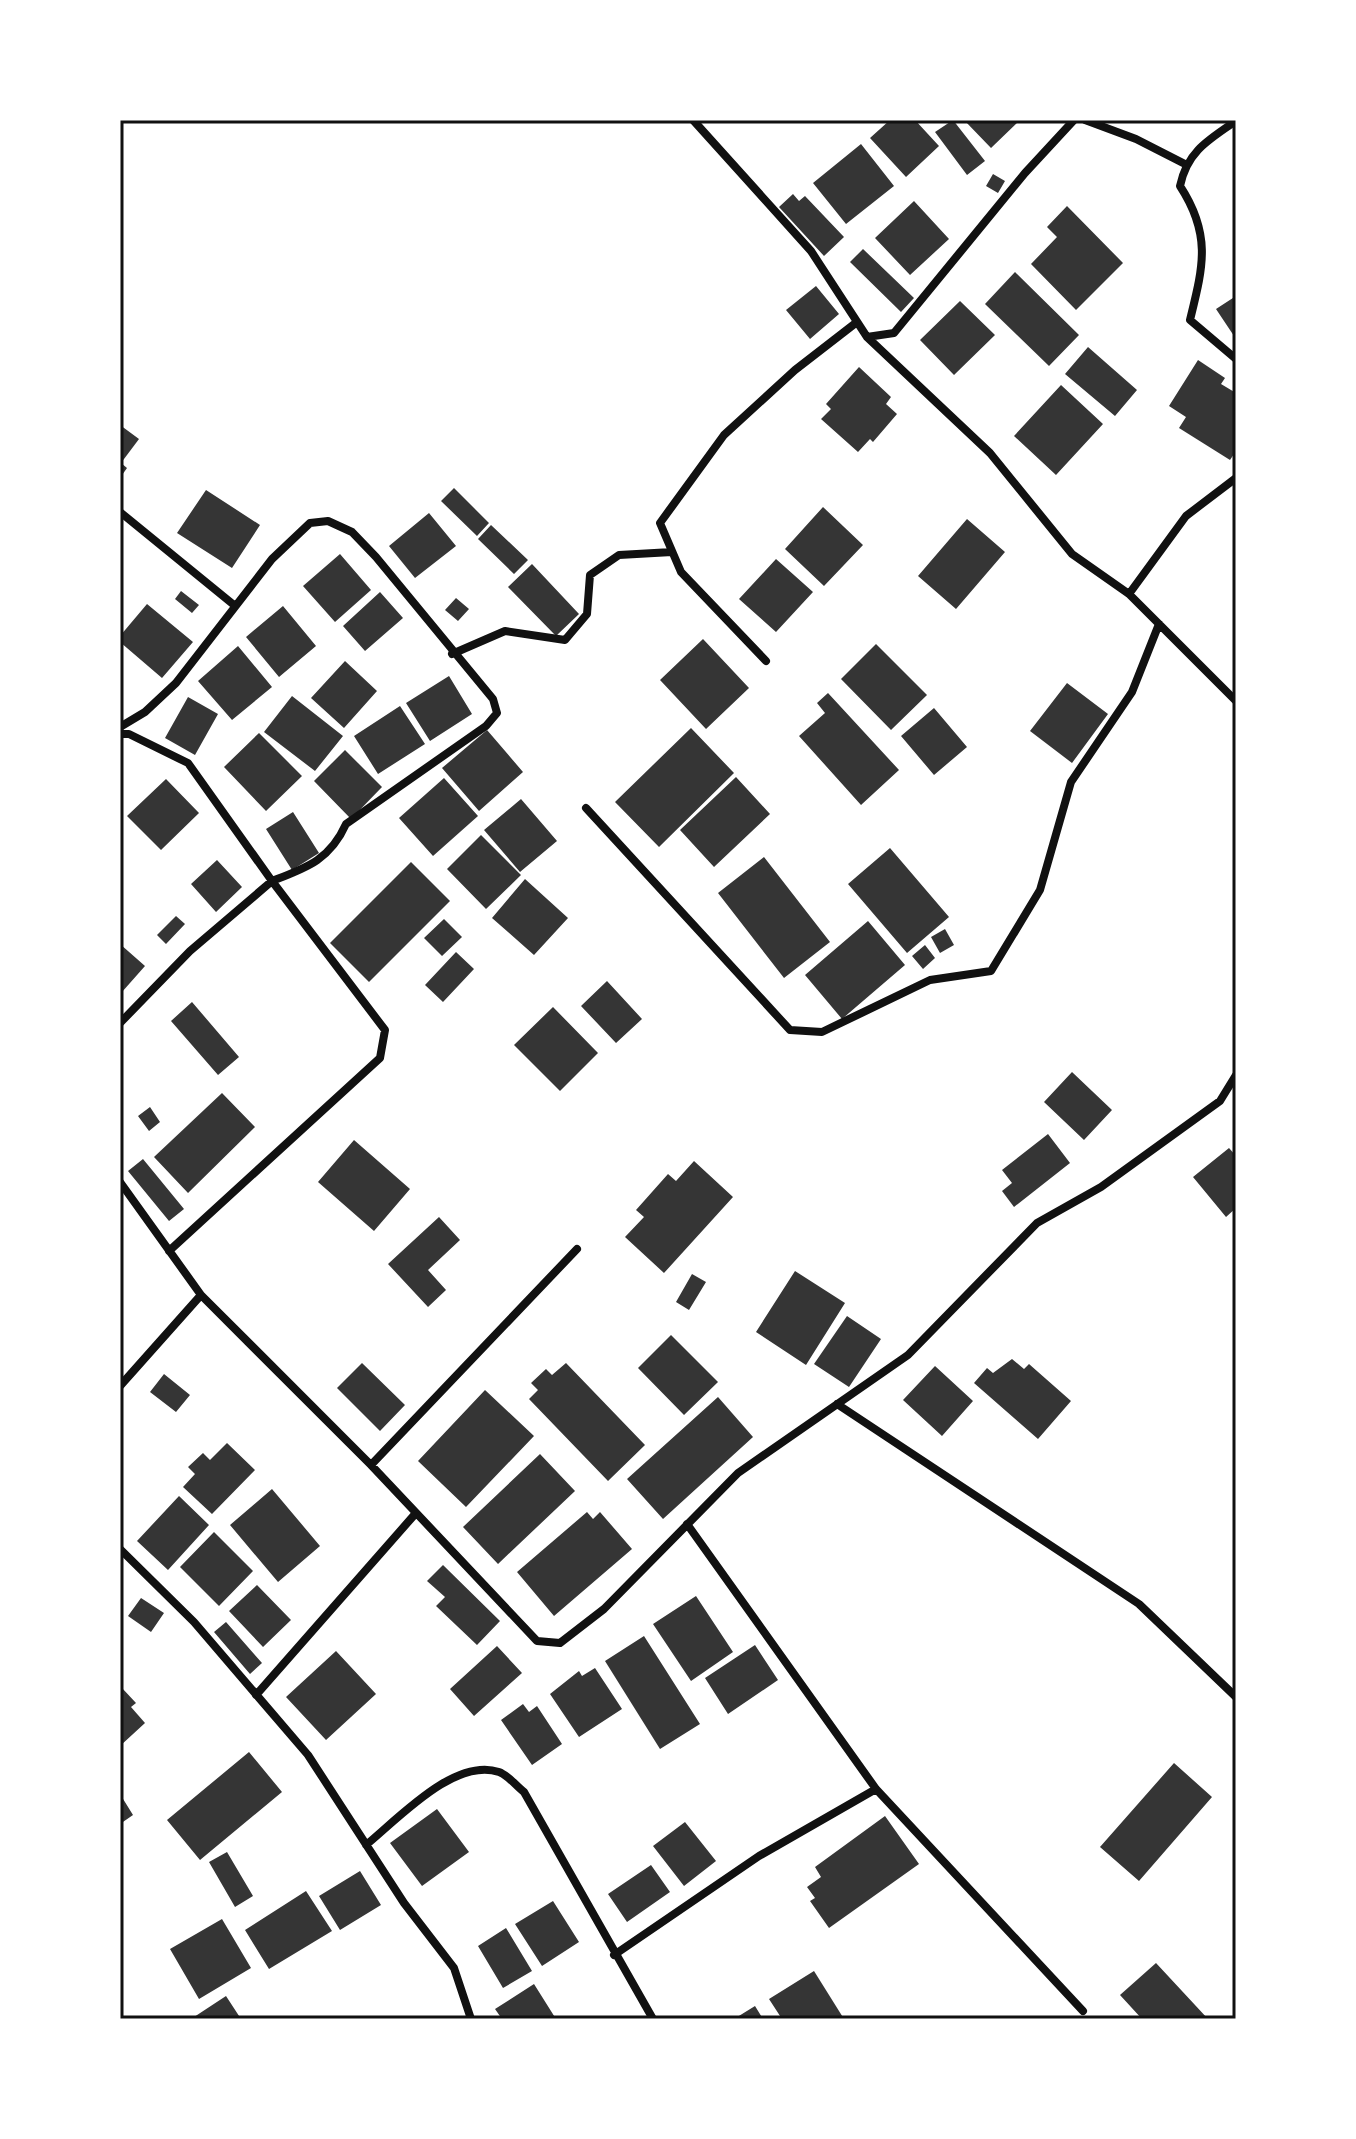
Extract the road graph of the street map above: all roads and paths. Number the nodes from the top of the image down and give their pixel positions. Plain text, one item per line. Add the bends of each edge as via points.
1 (693, 120) edge
2 (1074, 120) edge
3 (1085, 120) edge
4 (1236, 121) edge
5 (1185, 164) junction
6 (857, 322) junction
7 (867, 337) junction
8 (1236, 359) edge
9 (1236, 478) edge
10 (120, 512) edge
11 (672, 552) junction
12 (1129, 594) junction
13 (234, 605) junction
14 (1159, 624) junction
15 (452, 654) junction
16 (766, 661) dead end
17 (1236, 701) edge
18 (120, 727) edge
19 (120, 734) edge
20 (586, 808) dead end
21 (272, 881) junction
22 (120, 1023) edge
23 (1236, 1075) edge
24 (120, 1182) edge
25 (577, 1249) dead end
26 (169, 1251) junction
27 (201, 1295) junction
28 (120, 1386) edge
29 (837, 1404) junction
30 (371, 1465) junction
31 (416, 1513) junction
32 (687, 1524) junction
33 (120, 1549) edge
34 (256, 1695) junction
35 (1236, 1697) edge
36 (876, 1789) junction
37 (366, 1845) junction
38 (614, 1955) junction
39 (1083, 2011) dead end
40 (471, 2019) edge
41 (653, 2019) edge

1 - 6 street via 811,251
2 - 7 street via 894,333
3 - 5 street
4 - 5 street
5 - 8 street via 1180,186 1196,211 1204,263 1190,320
6 - 7 street
6 - 11 street via 724,435 660,523
7 - 12 street via 990,453 1072,554
9 - 12 street via 1186,516
10 - 13 street
11 - 15 street via 619,555 590,575 587,614 565,640 505,631
11 - 16 street via 681,572
12 - 14 street
13 - 15 street via 310,523 328,521 352,532 376,557
13 - 18 street via 176,683
14 - 17 street
14 - 20 street via 1132,692 1071,782 1040,890 991,971 930,980 822,1032 790,1030
15 - 21 street via 493,699 497,713 346,824 318,863
19 - 21 street via 188,763
21 - 22 street via 190,951
21 - 26 street via 385,1030 380,1058
23 - 29 street via 1220,1101 1101,1187 1037,1223 908,1355
24 - 26 street
25 - 30 street
26 - 27 street
27 - 28 street
27 - 30 street
29 - 32 street via 738,1473
29 - 35 street via 1139,1604
30 - 31 street
31 - 32 street via 537,1641 560,1643 604,1609
31 - 34 street
32 - 36 street
33 - 34 street via 194,1622
34 - 37 street via 308,1755
36 - 38 street via 759,1856
36 - 39 street
37 - 38 street via 452,1776 479,1769 501,1773 524,1792
37 - 40 street via 454,1968
38 - 41 street

